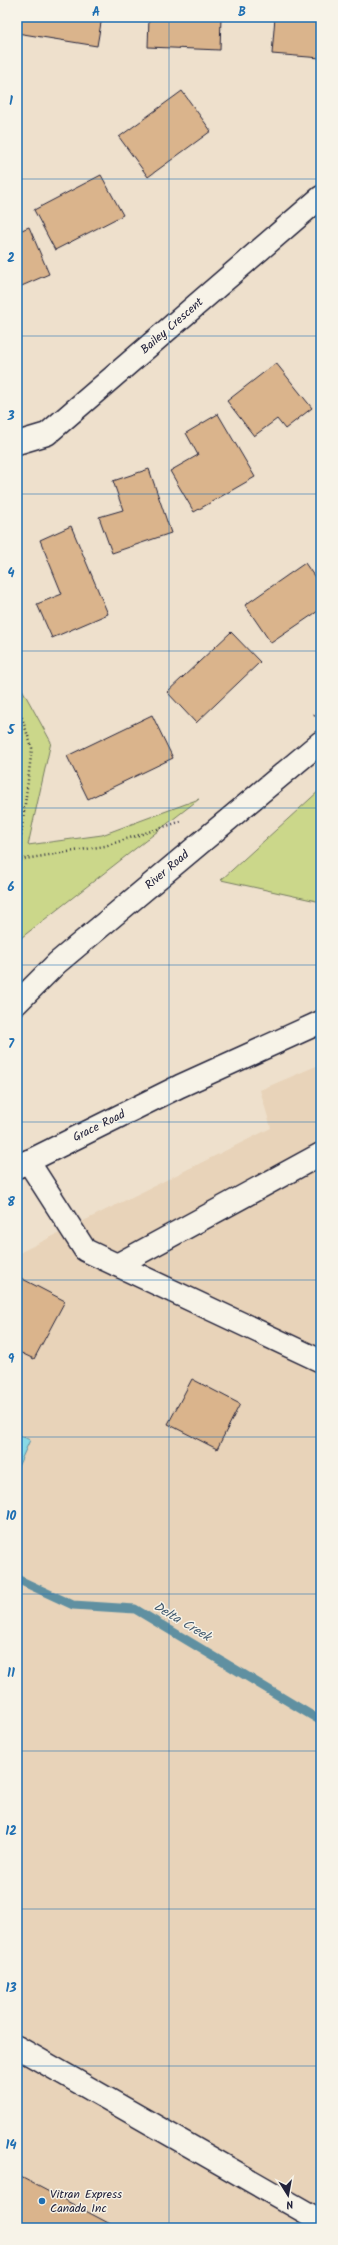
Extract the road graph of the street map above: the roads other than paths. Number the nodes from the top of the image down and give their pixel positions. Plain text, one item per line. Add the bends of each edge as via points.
1 (321, 197) edge
2 (17, 443) edge
3 (321, 742) edge
4 (17, 1003) edge
5 (321, 1022) edge
6 (321, 1154) edge
7 (23, 1164) edge
8 (117, 1265) junction
9 (321, 1361) edge
10 (17, 2047) edge
11 (321, 2221) edge

1 - 2 street, Bailey Crescent via 47,434
3 - 4 street, River Road via 57,963
5 - 7 street, Grace Road via 180,1086
6 - 8 street
7 - 8 street via 85,1250
8 - 9 street
10 - 11 street

